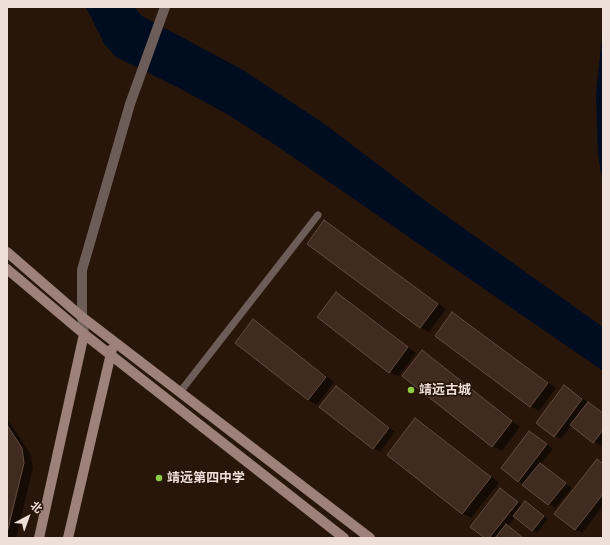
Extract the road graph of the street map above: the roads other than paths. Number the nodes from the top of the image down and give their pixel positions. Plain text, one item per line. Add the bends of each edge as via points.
1 (165, 7) edge
2 (318, 215) dead end
3 (7, 252) edge
4 (7, 269) edge
5 (82, 317) junction
6 (84, 334) junction
7 (114, 341) junction
8 (110, 354) junction
9 (180, 392) junction
10 (39, 538) edge
11 (68, 538) edge
12 (344, 538) edge
13 (370, 538) edge

1 - 5 street via 130,104 82,270
2 - 9 lane
3 - 5 main road
4 - 6 main road
5 - 6 street
5 - 7 main road
6 - 8 main road
6 - 10 main road
7 - 8 main road
7 - 9 main road
8 - 11 main road
8 - 12 main road
9 - 13 main road

